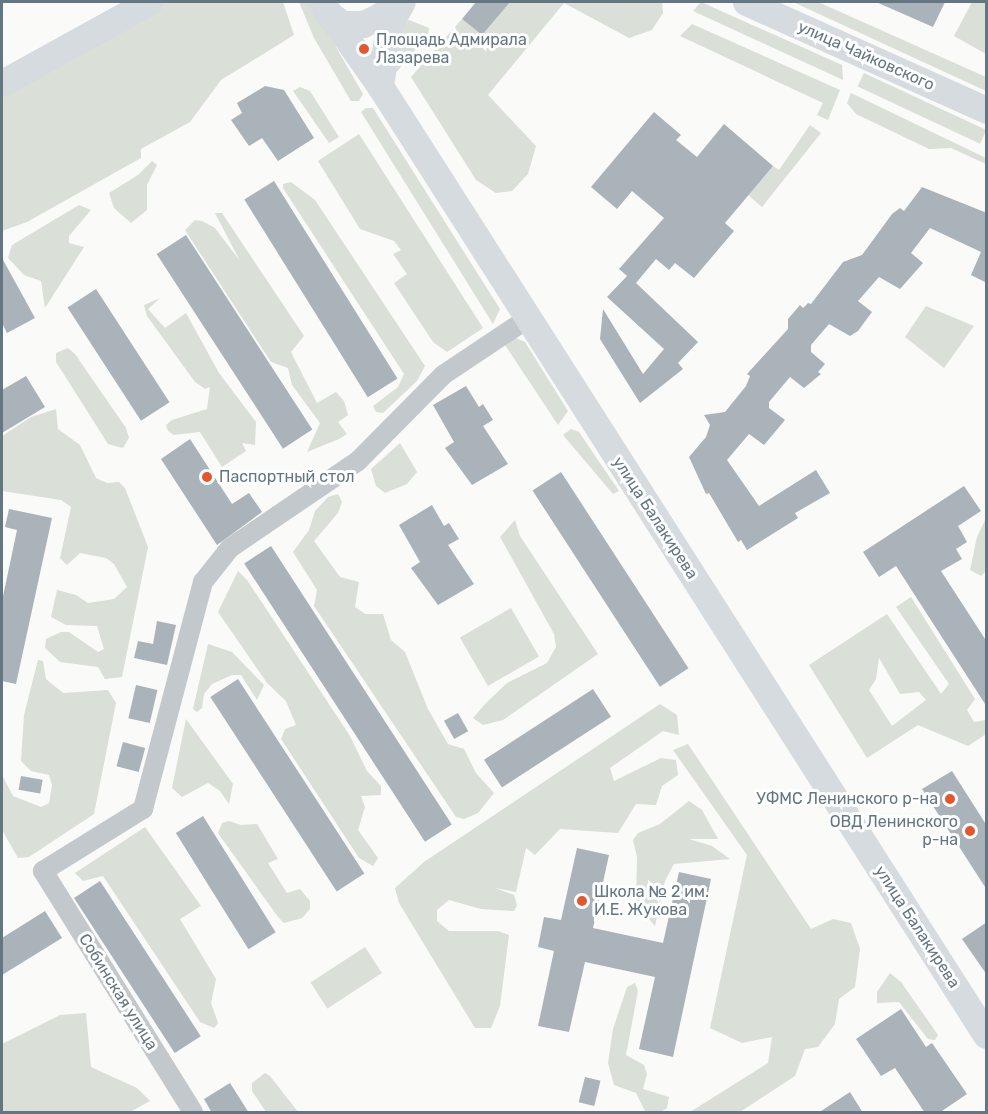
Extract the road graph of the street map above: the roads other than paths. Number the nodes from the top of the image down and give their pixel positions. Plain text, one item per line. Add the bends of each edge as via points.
1 (149, 2) edge
2 (395, 2) edge
3 (402, 2) edge
4 (746, 2) edge
5 (324, 5) edge
6 (2, 83) edge
7 (380, 86) junction
8 (987, 110) edge
9 (527, 319) junction
10 (987, 1035) edge
11 (193, 1113) edge

1 - 6 street
2 - 5 street via 380,16 363,24 343,24
3 - 7 street via 388,25
4 - 8 street, улица Чайковского
5 - 7 street, улица Балакирева
7 - 9 street, улица Балакирева
9 - 10 street, улица Балакирева
9 - 11 street, Собинская улица via 443,375 358,461 230,548 203,582 143,809 43,871

